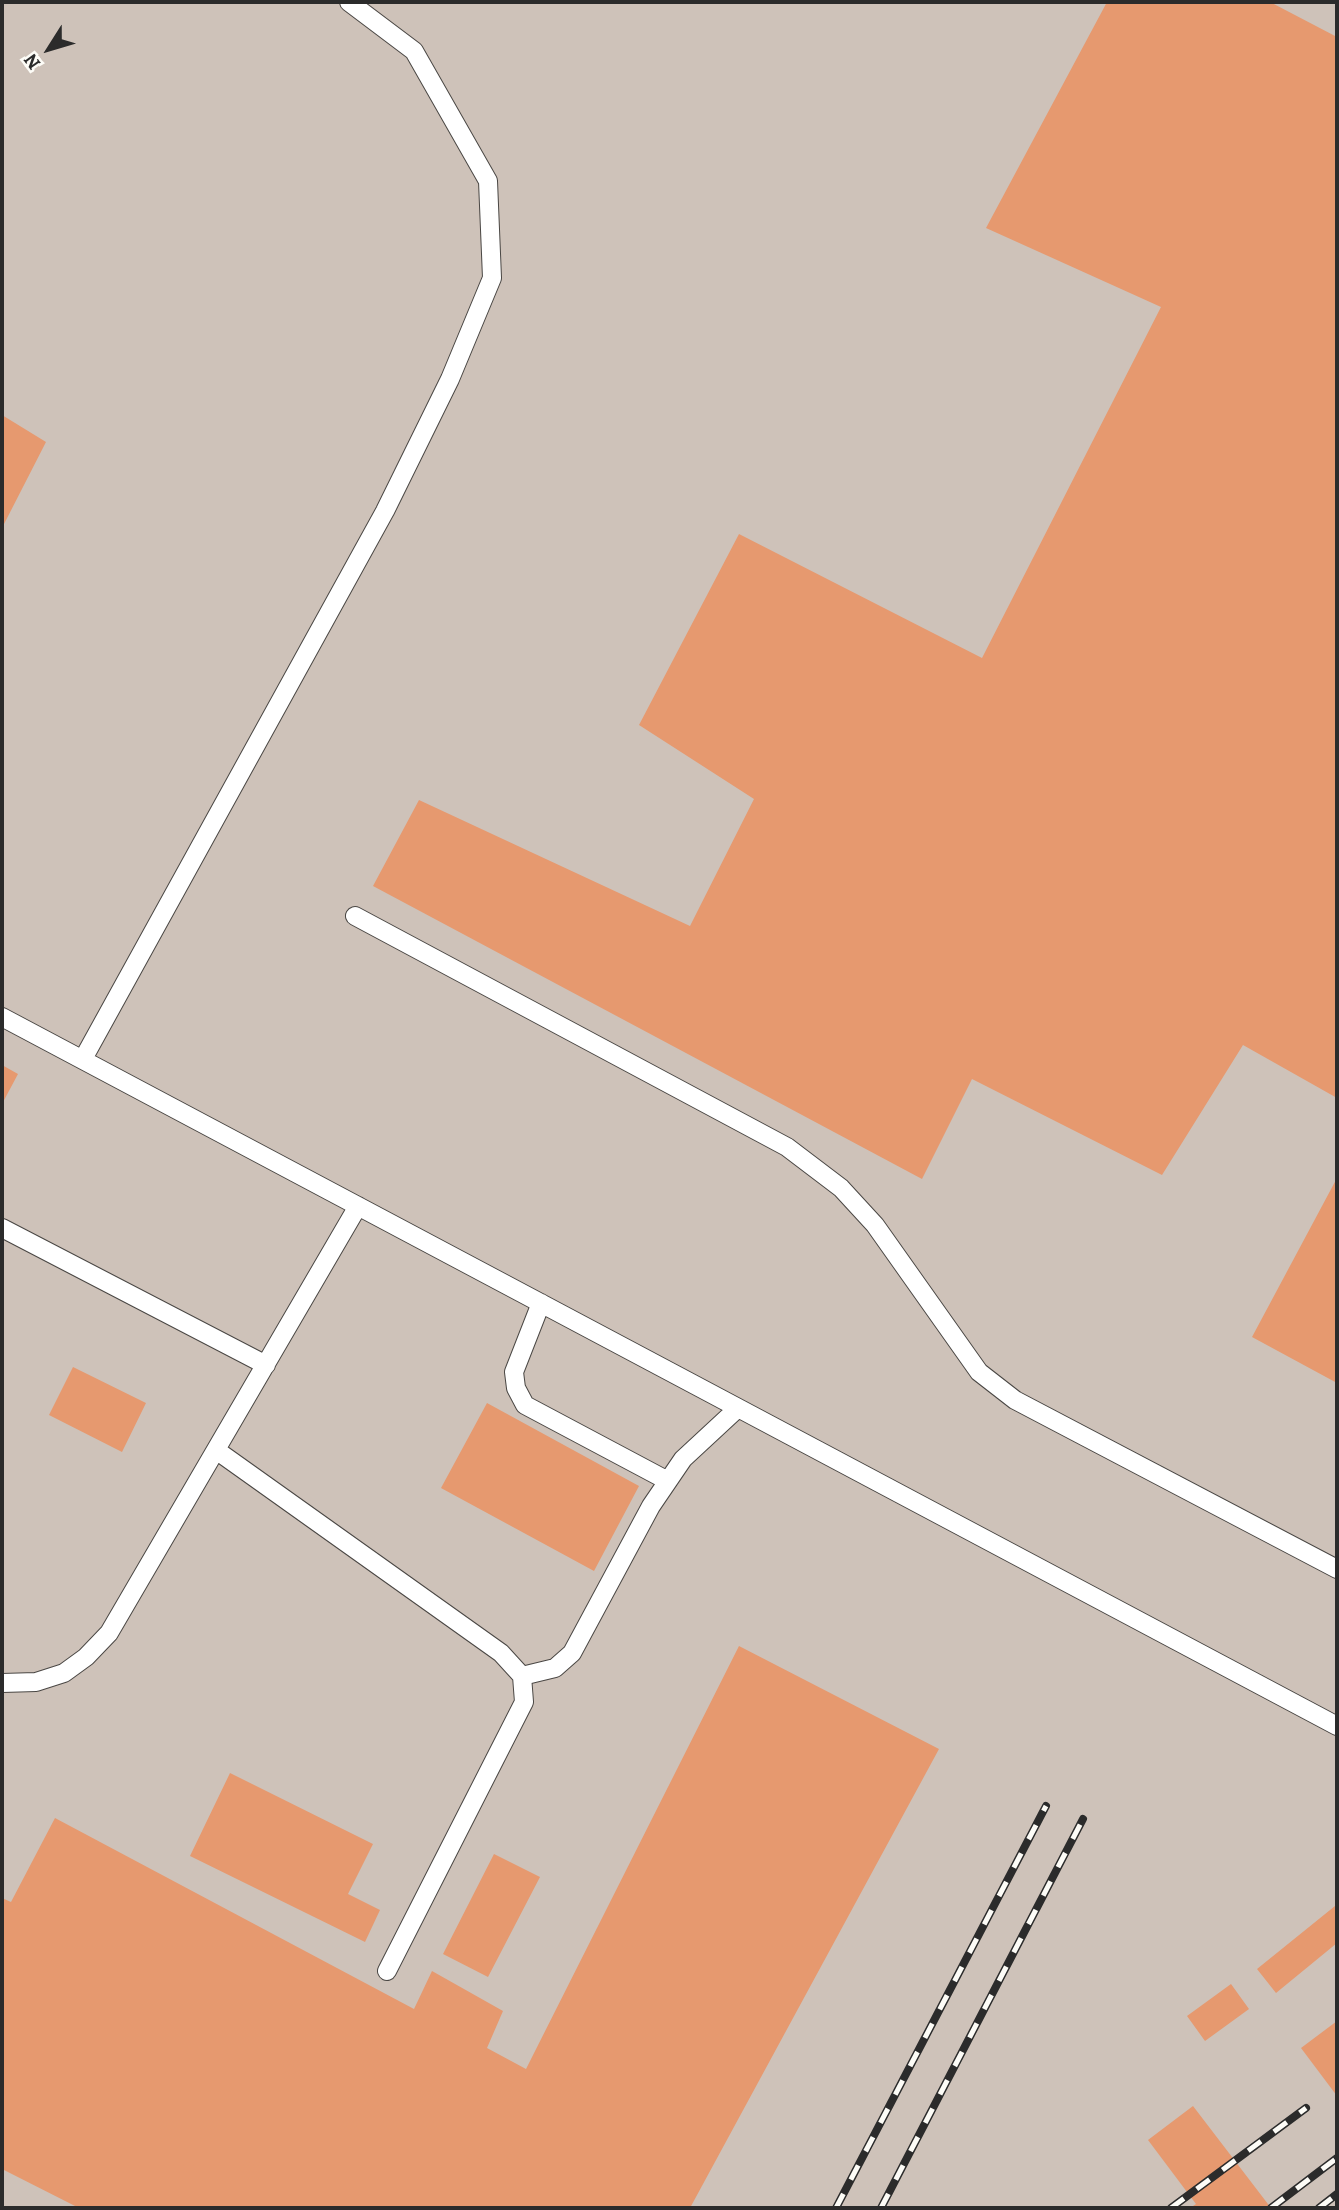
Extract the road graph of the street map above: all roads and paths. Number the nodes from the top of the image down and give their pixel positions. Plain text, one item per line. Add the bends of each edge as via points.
1 (349, 2) edge
2 (355, 916) dead end
3 (2, 1017) edge
4 (83, 1059) junction
5 (358, 1206) junction
6 (2, 1228) edge
7 (541, 1303) junction
8 (266, 1365) junction
9 (738, 1408) junction
10 (216, 1450) junction
11 (668, 1481) junction
12 (1337, 1569) edge
13 (522, 1675) junction
14 (2, 1684) edge
15 (1337, 1726) edge
16 (387, 1971) dead end

1 - 4 lane via 414,51 488,181 492,278 450,379 385,511
2 - 12 lane via 787,1147 841,1188 875,1225 979,1372 1015,1400
3 - 4 lane
4 - 5 lane
5 - 7 lane
5 - 8 lane
6 - 8 lane
7 - 9 lane
7 - 11 lane via 514,1372 525,1405
8 - 10 lane
9 - 11 lane via 683,1459
9 - 15 lane
10 - 13 lane via 501,1653
10 - 14 lane via 109,1633 64,1673 36,1682
11 - 13 lane via 572,1653 555,1668
13 - 16 lane via 524,1702

